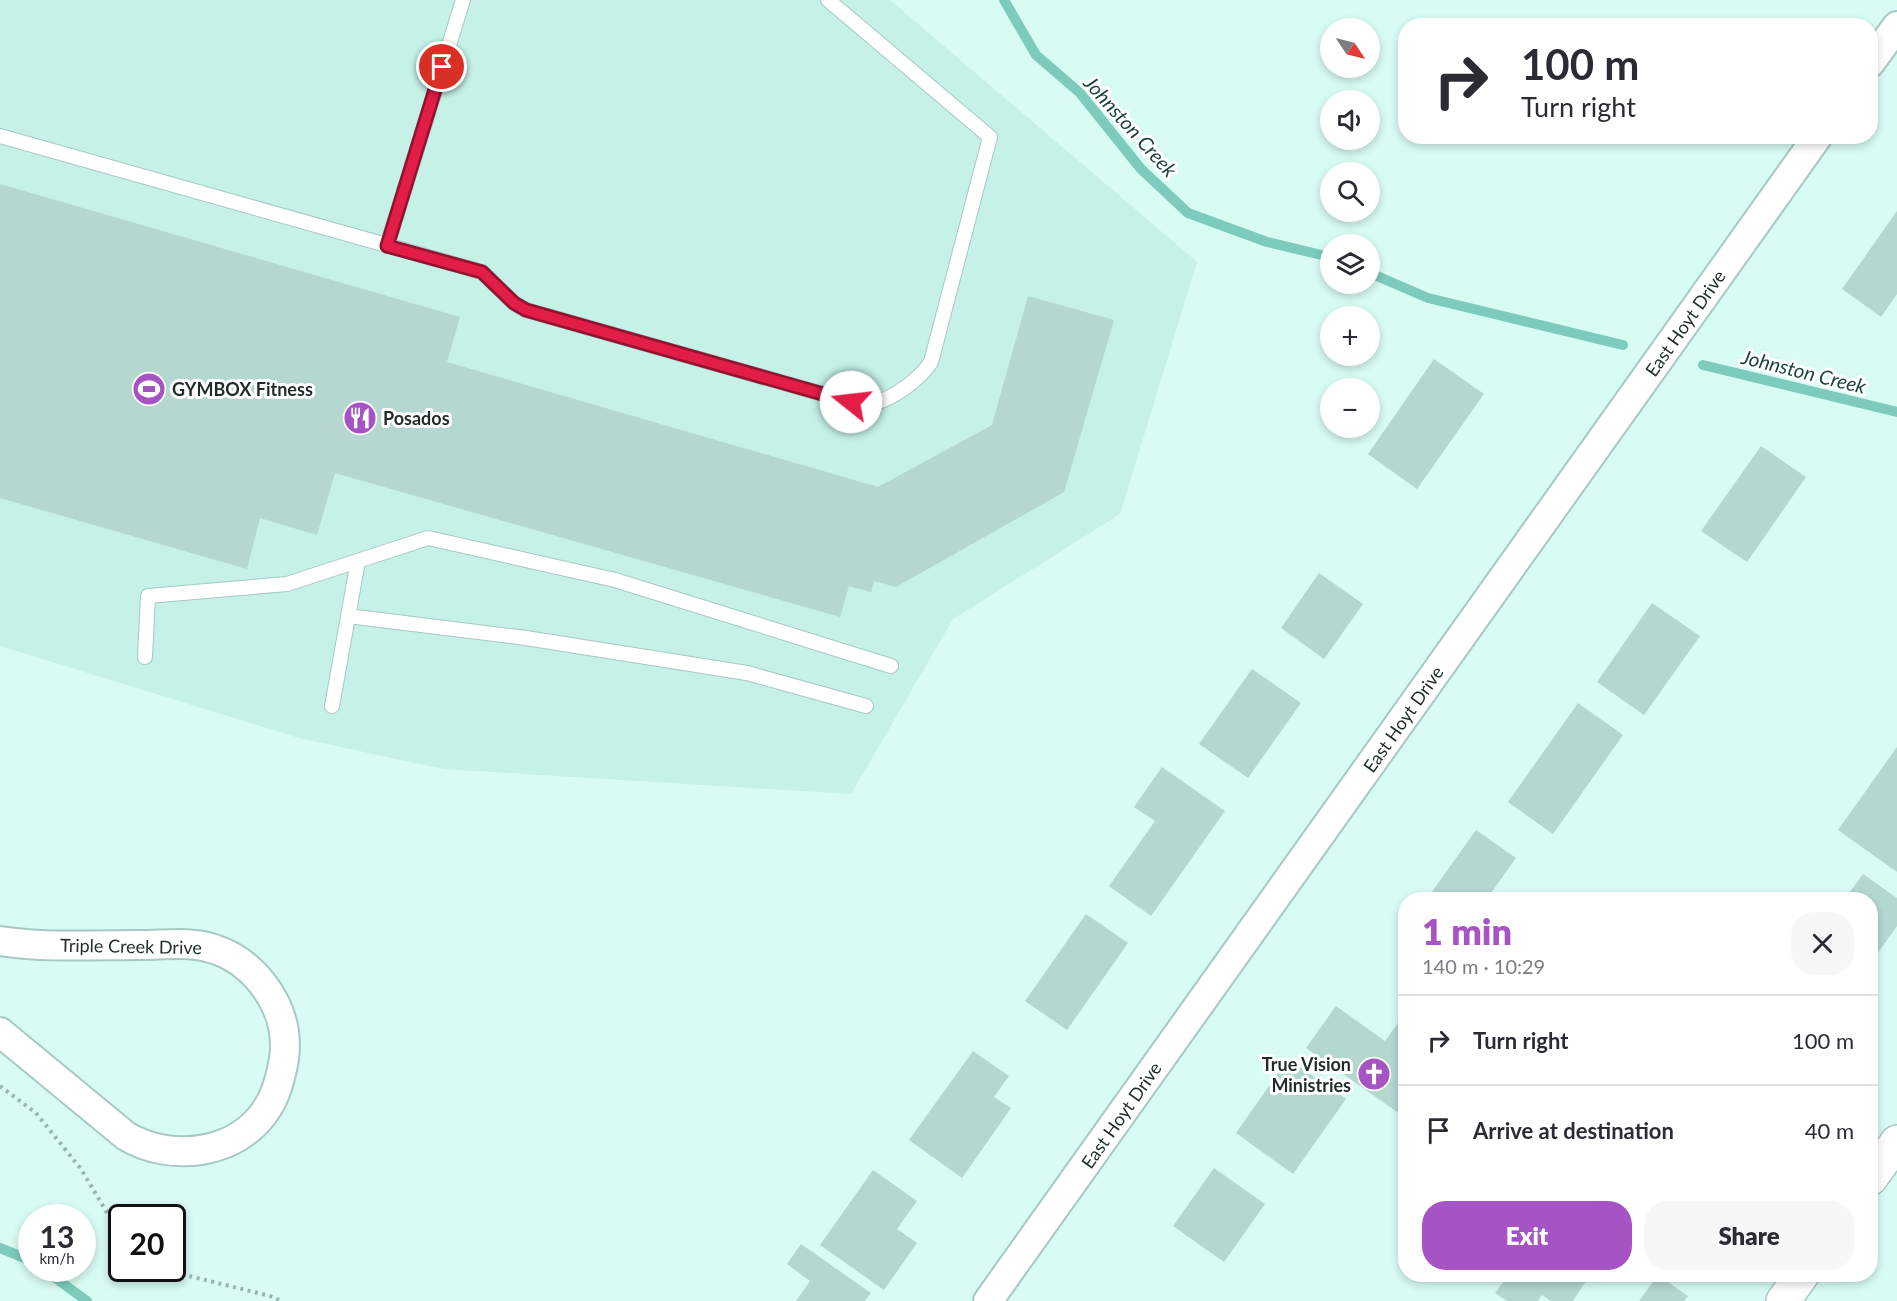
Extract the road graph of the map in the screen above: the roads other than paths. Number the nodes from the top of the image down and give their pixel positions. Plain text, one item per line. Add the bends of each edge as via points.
1 (463, 0) edge
2 (828, 0) edge
3 (1897, 26) edge
4 (1878, 52) edge
5 (0, 136) edge
6 (1812, 144) edge
7 (387, 246) junction
8 (358, 561) junction
9 (348, 616) junction
10 (145, 657) dead end
11 (891, 666) dead end
12 (332, 706) dead end
13 (866, 706) dead end
14 (0, 941) edge
15 (0, 1032) edge
16 (1897, 1142) edge
17 (1878, 1168) edge
18 (1797, 1282) edge
19 (988, 1301) edge
20 (1783, 1301) edge

1 - 7 lane
2 - 7 lane via 990,137 931,362 912,383 882,401 851,402 526,310 482,272
3 - 4 street
5 - 7 lane
6 - 19 street, East Hoyt Drive
8 - 9 lane
8 - 10 lane via 287,584 148,596
8 - 11 lane via 428,538 615,580
9 - 12 lane
9 - 13 lane via 526,638 747,673
14 - 15 street, Triple Creek Drive via 84,946 193,945 215,949 249,969 267,990 280,1012 285,1039 275,1094 251,1126 216,1146 172,1152 126,1136
16 - 17 street
18 - 20 street

